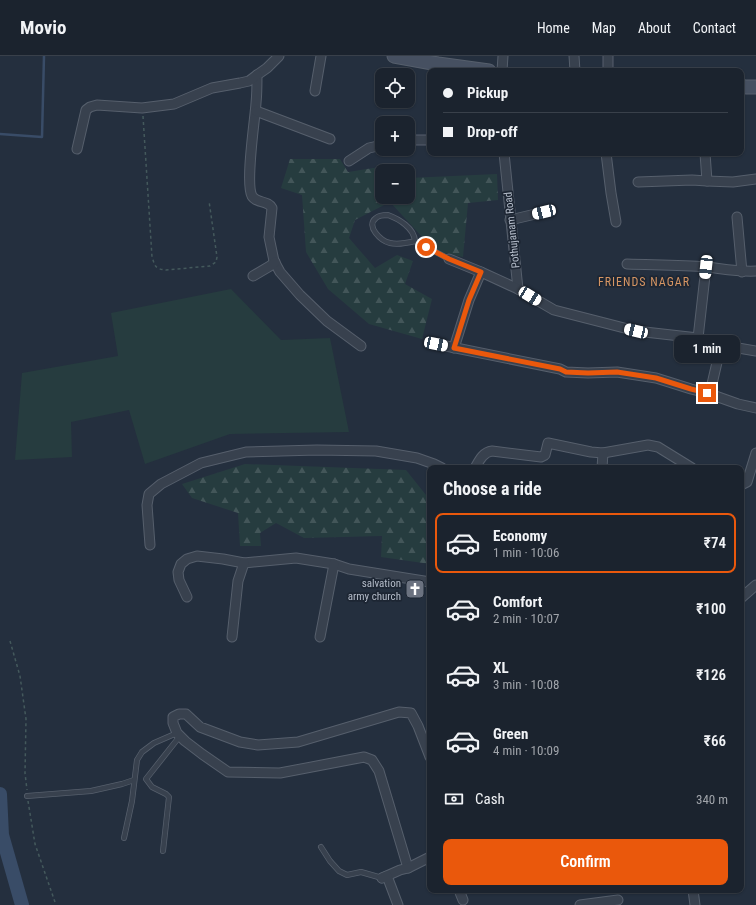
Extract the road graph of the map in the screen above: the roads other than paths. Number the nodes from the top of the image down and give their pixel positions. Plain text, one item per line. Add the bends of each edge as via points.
1 (279, 56) edge
2 (321, 56) edge
3 (394, 56) edge
4 (503, 56) edge
5 (574, 56) edge
6 (608, 56) edge
7 (436, 60) edge
8 (475, 68) edge
9 (502, 68) edge
10 (575, 68) edge
11 (608, 68) edge
12 (257, 75) junction
13 (315, 91) dead end
14 (256, 111) junction
15 (330, 138) dead end
16 (415, 140) edge
17 (427, 140) edge
18 (375, 146) edge
19 (77, 149) dead end
20 (504, 156) edge
21 (606, 156) edge
22 (705, 156) edge
23 (349, 161) dead end
24 (756, 179) edge
25 (707, 181) junction
26 (638, 182) dead end
27 (544, 212) dead end
28 (737, 217) dead end
29 (510, 220) junction
30 (616, 222) dead end
31 (415, 241) junction
32 (449, 259) joint
33 (275, 262) junction
34 (627, 264) dead end
35 (706, 267) junction
36 (756, 271) edge
37 (481, 272) junction
38 (742, 272) junction
39 (253, 276) dead end
40 (518, 289) junction
41 (698, 338) junction
42 (436, 344) dead end
43 (721, 344) junction
44 (361, 346) dead end
45 (454, 348) junction
46 (756, 351) edge
47 (707, 393) junction
48 (756, 408) edge
49 (603, 452) junction
50 (756, 454) edge
51 (436, 465) edge
52 (477, 465) edge
53 (602, 465) edge
54 (687, 465) edge
55 (744, 484) edge
56 (150, 545) dead end
57 (244, 563) junction
58 (334, 564) junction
59 (427, 582) edge
60 (756, 585) edge
61 (744, 595) edge
62 (186, 597) dead end
63 (232, 637) dead end
64 (320, 637) dead end
65 (178, 734) junction
66 (427, 750) edge
67 (134, 780) junction
68 (27, 796) road end
69 (124, 838) dead end
70 (321, 847) dead end
71 (163, 851) dead end
72 (427, 858) edge
73 (408, 868) junction
74 (382, 878) junction
75 (460, 893) edge
76 (693, 893) edge
77 (462, 900) dead end
78 (618, 902) edge
79 (398, 905) edge
80 (580, 905) edge
81 (695, 905) edge

1 - 12 street
2 - 13 street
3 - 7 main road
4 - 9 street
5 - 10 street
6 - 11 street
7 - 8 main road
12 - 14 street
12 - 19 street via 249,81 212,88 174,104 142,108 97,105 90,107 86,110
14 - 15 street
14 - 33 street via 249,186 252,196 257,201 266,202 272,208 269,237
16 - 17 street
18 - 23 street
20 - 29 street, Pothujanam Road
21 - 30 street
22 - 25 street
24 - 25 street via 733,182
25 - 26 street
27 - 29 street
28 - 38 street
29 - 40 street, Pothujanam Road
31 - 31 lane via 389,243 374,232 372,222 381,216 396,218 410,228
31 - 32 lane
32 - 37 street
33 - 39 street
33 - 44 street via 280,272 311,306
34 - 35 street
35 - 38 street
35 - 41 street
36 - 38 street
37 - 40 street
37 - 45 street
40 - 41 street via 554,310 596,322 636,331
41 - 43 street
42 - 45 street
43 - 46 street
43 - 47 street via 712,384
45 - 47 street via 566,372 617,372 656,378
47 - 48 street
49 - 52 street via 548,443 541,457 492,451 485,454
49 - 53 street
49 - 54 street via 648,445
50 - 55 street via 747,482
51 - 56 street via 416,458 376,451 317,450 246,452 201,464 161,484 149,494 147,505
57 - 58 street via 296,558
57 - 62 street via 197,556 187,559 181,564 178,572
57 - 63 street via 238,581
58 - 59 street
58 - 64 street
60 - 61 street
65 - 66 street via 173,717 186,714 200,727 240,742 258,745 278,744 298,742 399,712 411,713
65 - 67 lane via 154,743 142,752 137,760
65 - 71 lane via 146,779 152,787 169,797
65 - 73 street via 228,772 280,773 364,757 372,760 379,771
67 - 68 lane via 91,791
67 - 69 lane
70 - 74 lane via 339,871 347,875 361,872
72 - 73 street
73 - 74 street
74 - 79 street via 388,876
75 - 77 street
76 - 81 street
78 - 80 street

